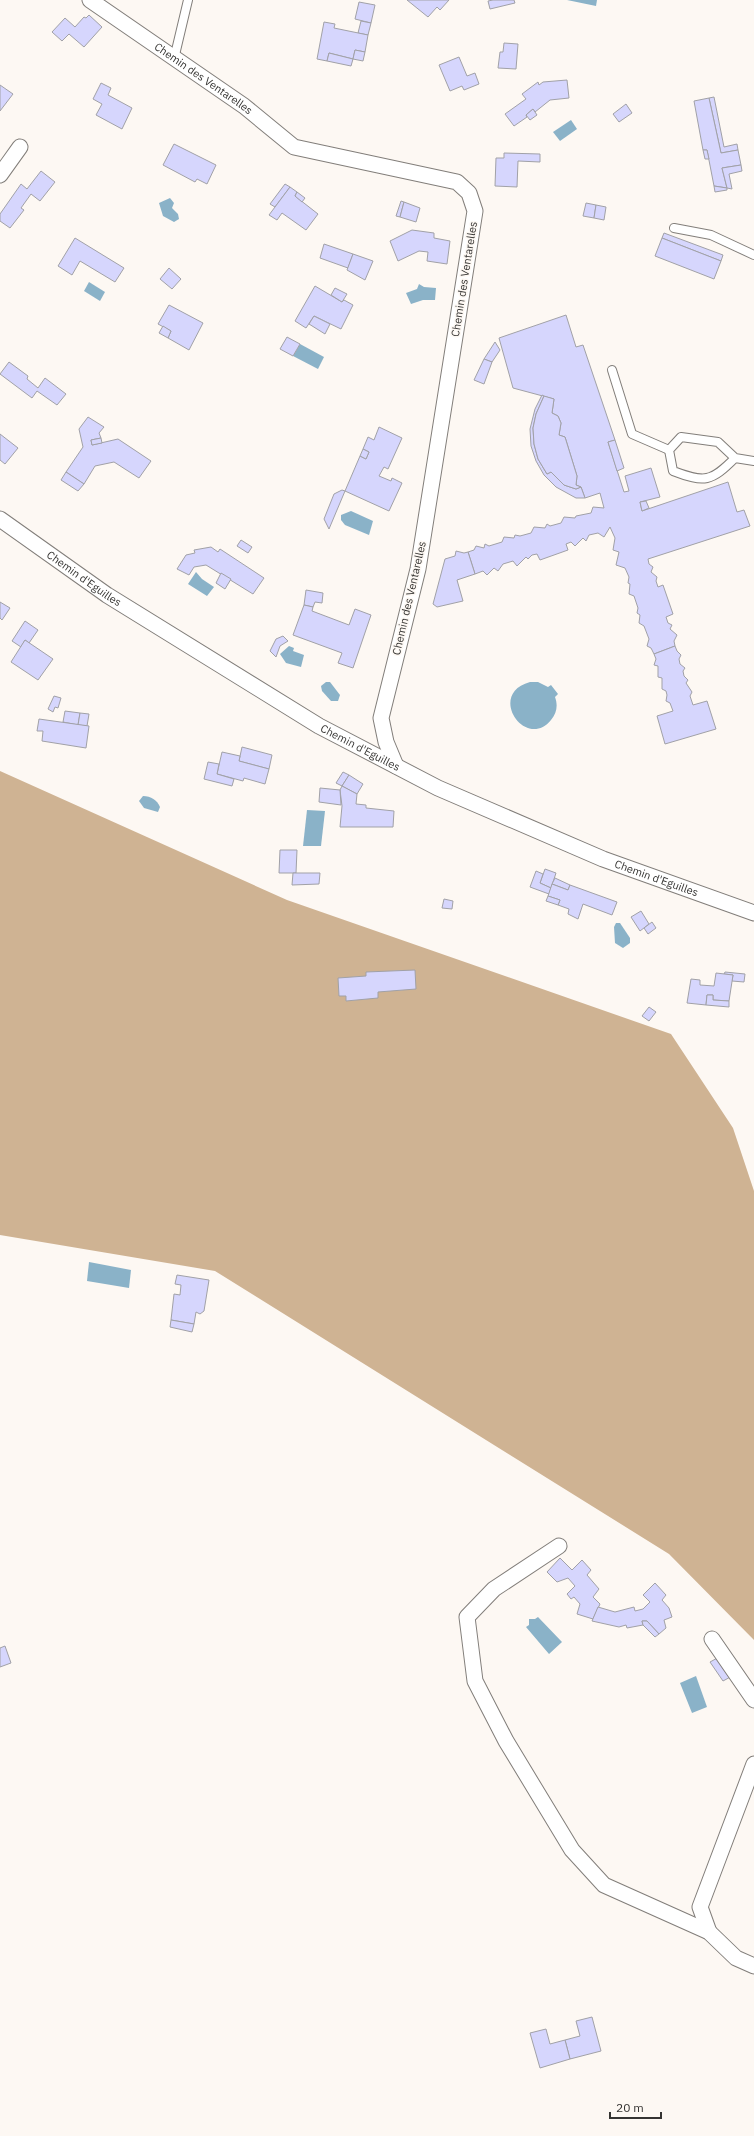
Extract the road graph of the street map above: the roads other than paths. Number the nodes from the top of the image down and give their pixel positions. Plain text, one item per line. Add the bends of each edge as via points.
1 (90, 0) edge
2 (188, 0) edge
3 (174, 58) junction
4 (20, 147) dead end
5 (0, 175) edge
6 (674, 228) dead end
7 (754, 255) edge
8 (612, 370) dead end
9 (669, 450) junction
10 (735, 458) junction
11 (754, 461) edge
12 (0, 519) edge
13 (396, 766) junction
14 (754, 913) edge
15 (559, 1546) dead end
16 (712, 1639) dead end
17 (754, 1700) edge
18 (754, 1764) edge
19 (710, 1932) junction
20 (754, 1966) edge

1 - 3 street, Chemin des Ventarelles
2 - 3 lane
3 - 13 street, Chemin des Ventarelles via 244,106 294,147 457,182 469,193 475,212 418,569 381,718 386,742
4 - 5 street
6 - 7 lane via 711,235
8 - 9 lane via 632,434
9 - 10 lane via 681,437 718,442
9 - 10 lane via 673,471 696,479 718,475
10 - 11 lane
12 - 13 street, Chemin d'Eguilles via 107,595 319,726
13 - 14 street, Chemin d'Eguilles via 438,788 603,859
15 - 19 street via 494,1589 467,1617 475,1681 506,1741 572,1850 604,1885
16 - 17 street
18 - 19 street via 700,1907
19 - 20 street via 736,1958

